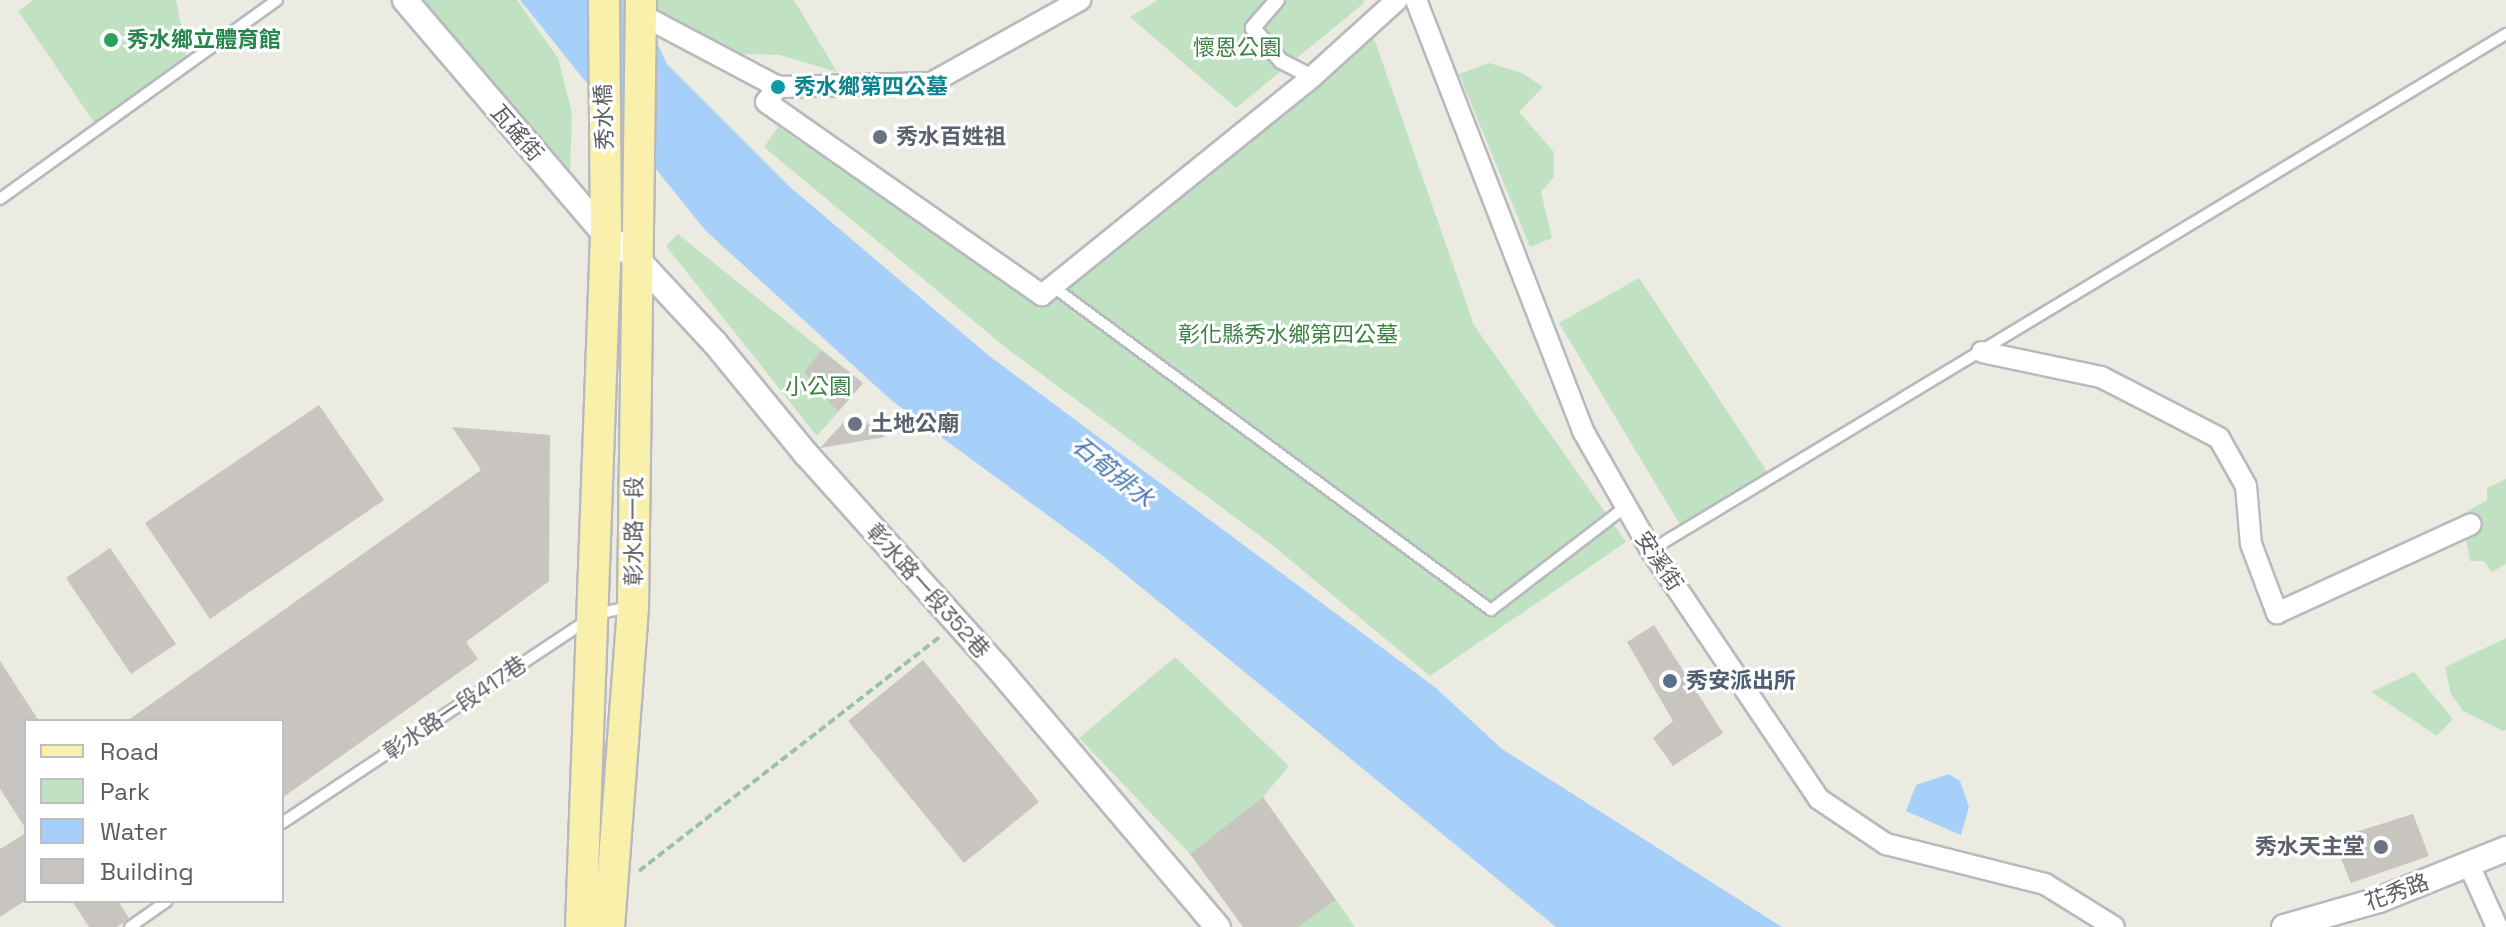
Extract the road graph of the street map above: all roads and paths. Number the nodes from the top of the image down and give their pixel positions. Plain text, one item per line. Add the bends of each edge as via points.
1 (277, 0) edge
2 (405, 0) edge
3 (604, 0) edge
4 (1080, 0) edge
5 (1277, 0) edge
6 (1397, 0) edge
7 (1416, 0) edge
8 (640, 7) edge
9 (2506, 34) edge
10 (1312, 77) junction
11 (778, 87) junction
12 (637, 134) joint
13 (0, 199) edge
14 (606, 235) junction
15 (636, 258) junction
16 (1052, 286) junction
17 (1982, 352) junction
18 (1624, 508) junction
19 (2471, 524) dead end
20 (1651, 550) junction
21 (633, 606) junction
22 (596, 614) junction
23 (956, 624) junction
24 (284, 822) edge
25 (2506, 849) edge
26 (2469, 865) junction
27 (608, 895) junction
28 (164, 903) edge
29 (130, 927) edge
30 (581, 927) edge
31 (609, 927) edge
32 (1218, 927) edge
33 (2114, 927) edge
34 (2284, 927) edge
35 (2497, 927) edge

1 - 13 lane
2 - 14 street, 瓦磘街
3 - 14 main road, 秀水橋
4 - 11 street via 931,83
5 - 10 street via 1253,28 1281,61
6 - 10 street
7 - 18 street, 安溪街 via 1583,431
8 - 11 street
8 - 12 main road, 秀水橋
9 - 17 lane
10 - 16 street
11 - 16 street via 766,102 1042,295
12 - 15 main road, 彰水路一段
14 - 15 street, 瓦磘街
14 - 22 main road, 彰水路一段
15 - 21 main road, 彰水路一段
15 - 23 street, 彰水路一段352巷
16 - 18 lane via 1491,610
17 - 19 street via 2101,377 2219,438 2246,486 2251,544 2277,613
17 - 20 lane
18 - 20 street, 安溪街
20 - 33 street, 安溪街 via 1819,799 1886,844 2045,884
21 - 22 lane, 彰水路一段417巷
21 - 27 main road, 彰水路一段
22 - 24 lane, 彰水路一段417巷
22 - 30 main road, 彰水路一段
23 - 27 path
23 - 32 street, 彰水路一段352巷
25 - 26 street, 花秀路
26 - 34 street, 花秀路 via 2379,900
26 - 35 street
27 - 31 main road, 彰水路一段
28 - 29 lane

